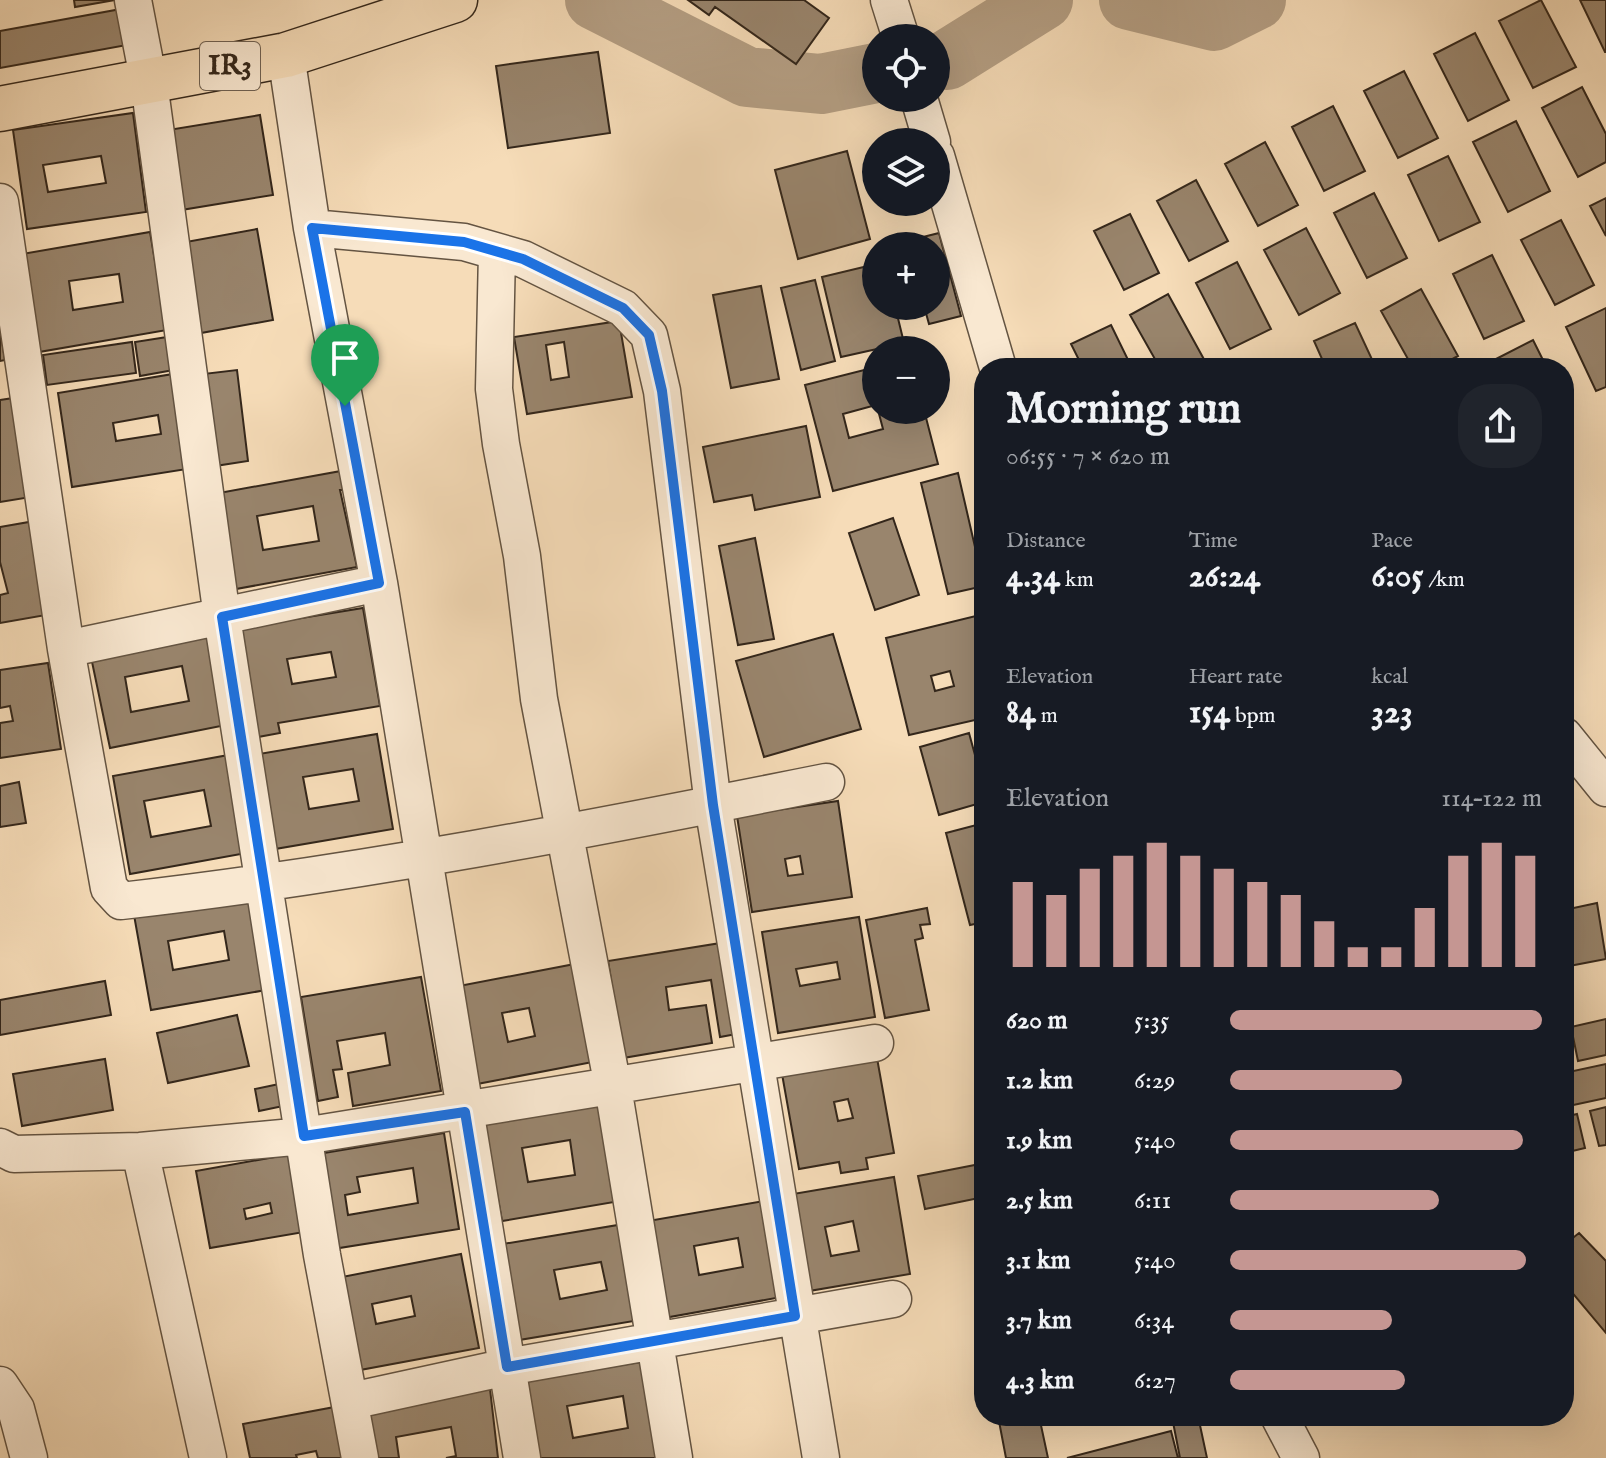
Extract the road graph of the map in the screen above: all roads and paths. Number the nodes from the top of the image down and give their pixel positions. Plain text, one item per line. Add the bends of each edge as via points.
1 (133, 0) edge
2 (455, 0) edge
3 (889, 0) edge
4 (897, 24) edge
5 (286, 55) junction
6 (149, 83) junction
7 (0, 109) edge
8 (0, 202) edge
9 (950, 204) edge
10 (312, 228) junction
11 (497, 252) junction
12 (995, 358) edge
13 (12, 377) edge
14 (379, 583) junction
15 (222, 617) junction
16 (66, 649) junction
17 (1574, 748) edge
18 (826, 782) dead end
19 (1606, 788) edge
20 (713, 805) junction
21 (565, 835) junction
22 (424, 861) junction
23 (264, 885) junction
24 (875, 1043) dead end
25 (756, 1063) junction
26 (613, 1087) junction
27 (465, 1112) junction
28 (304, 1136) junction
29 (0, 1147) edge
30 (140, 1151) junction
31 (893, 1299) dead end
32 (795, 1316) junction
33 (655, 1341) junction
34 (507, 1367) junction
35 (0, 1385) edge
36 (351, 1401) junction
37 (1284, 1426) edge
38 (29, 1458) edge
39 (208, 1458) edge
40 (360, 1458) edge
41 (522, 1458) edge
42 (674, 1458) edge
43 (821, 1458) edge
44 (1301, 1458) edge

1 - 6 street
2 - 5 main road, IR3
3 - 4 street
5 - 6 main road, IR3
5 - 10 street
6 - 7 main road, IR3
6 - 15 street
8 - 13 street
9 - 12 street
10 - 11 street via 464,242
10 - 14 street
11 - 20 street via 523,259 623,308 649,335 662,391
11 - 21 street via 494,389 539,699
13 - 16 street
14 - 15 street
14 - 22 street
15 - 16 street
15 - 23 street
16 - 23 street via 109,888 121,901
17 - 19 street
18 - 20 street
20 - 21 street
20 - 25 street
21 - 22 street
21 - 26 street
22 - 23 street
22 - 27 street
23 - 28 street
24 - 25 street
25 - 26 street
25 - 32 street
26 - 27 street
26 - 33 street
27 - 28 street
27 - 34 street
28 - 30 street
28 - 36 street
29 - 30 street via 14,1154
30 - 39 street
31 - 32 street
32 - 33 street
32 - 43 street
33 - 34 street
33 - 42 street
34 - 36 street
34 - 41 street
35 - 38 street via 16,1409
36 - 40 street
37 - 44 street

